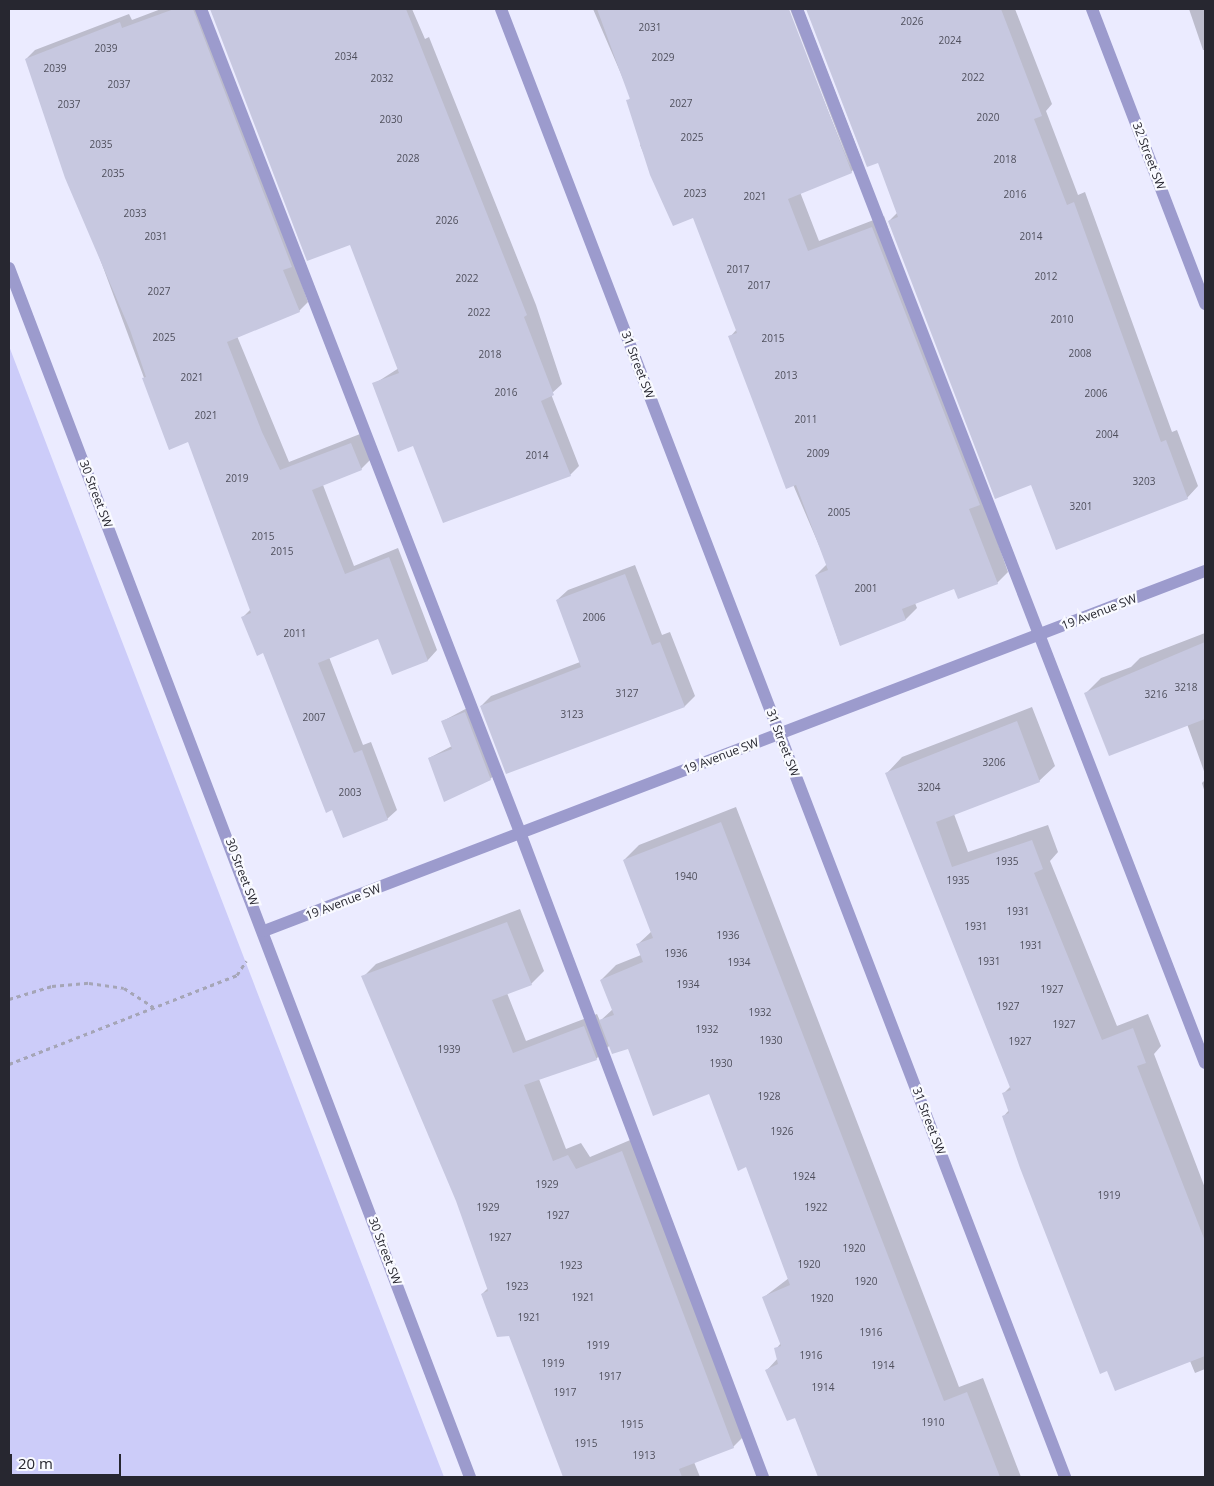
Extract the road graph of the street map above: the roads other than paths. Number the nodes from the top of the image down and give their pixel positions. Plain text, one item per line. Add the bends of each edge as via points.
1 (201, 9) edge
2 (500, 9) edge
3 (797, 9) edge
4 (1092, 9) edge
5 (9, 268) edge
6 (1205, 304) edge
7 (1205, 571) edge
8 (1039, 634) junction
9 (780, 734) junction
10 (521, 835) junction
11 (264, 931) junction
12 (1205, 1063) edge
13 (470, 1477) edge
14 (763, 1477) edge
15 (1065, 1477) edge

1 - 10 street
2 - 9 street, 31 Street SW
3 - 8 street
4 - 6 street, 32 Street SW
5 - 11 street, 30 Street SW
7 - 8 street, 19 Avenue SW
8 - 9 street, 19 Avenue SW
8 - 12 street
9 - 10 street, 19 Avenue SW
9 - 15 street, 31 Street SW
10 - 11 street, 19 Avenue SW
10 - 14 street
11 - 13 street, 30 Street SW

